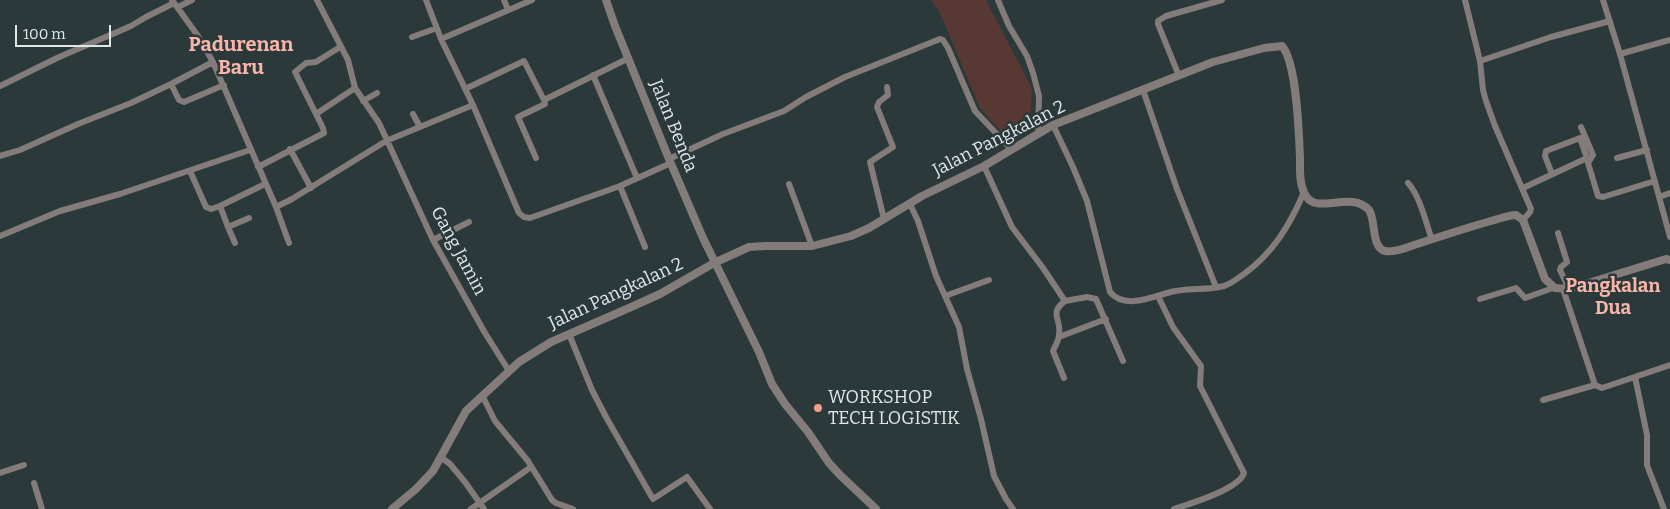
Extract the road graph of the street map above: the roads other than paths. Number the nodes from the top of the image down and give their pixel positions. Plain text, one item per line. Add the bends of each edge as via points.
1 (192, 0) edge
2 (317, 0) edge
3 (426, 0) edge
4 (504, 0) edge
5 (532, 0) edge
6 (606, 0) edge
7 (1007, 0) edge
8 (1222, 0) edge
9 (1465, 0) edge
10 (1603, 0) edge
11 (999, 2) edge
12 (1208, 2) edge
13 (175, 4) edge
14 (508, 10) junction
15 (1610, 21) junction
16 (437, 28) junction
17 (412, 37) dead end
18 (441, 39) junction
19 (1670, 40) edge
20 (340, 47) junction
21 (1620, 54) junction
22 (629, 58) junction
23 (1480, 61) junction
24 (213, 62) junction
25 (593, 75) junction
26 (1179, 76) junction
27 (171, 84) junction
28 (224, 84) junction
29 (0, 86) edge
30 (887, 87) dead end
31 (355, 88) junction
32 (465, 89) junction
33 (1143, 90) junction
34 (377, 93) dead end
35 (544, 100) junction
36 (363, 101) junction
37 (473, 105) junction
38 (316, 114) junction
39 (413, 114) dead end
40 (1053, 125) junction
41 (420, 127) junction
42 (1581, 127) dead end
43 (1038, 134) junction
44 (386, 141) junction
45 (1011, 149) junction
46 (250, 150) junction
47 (290, 150) junction
48 (1647, 150) junction
49 (0, 156) edge
50 (536, 158) dead end
51 (1617, 158) dead end
52 (670, 161) junction
53 (984, 166) junction
54 (258, 167) junction
55 (190, 170) junction
56 (1552, 174) junction
57 (637, 178) junction
58 (1655, 181) junction
59 (1408, 183) dead end
60 (266, 184) junction
61 (789, 184) dead end
62 (620, 186) junction
63 (311, 188) junction
64 (1523, 188) junction
65 (1304, 192) junction
66 (1670, 194) edge
67 (1659, 196) junction
68 (910, 204) junction
69 (220, 206) junction
70 (276, 208) junction
71 (248, 218) dead end
72 (884, 219) junction
73 (1523, 220) junction
74 (469, 222) dead end
75 (228, 226) junction
76 (1558, 233) dead end
77 (0, 236) edge
78 (1670, 237) edge
79 (434, 240) junction
80 (1432, 240) junction
81 (235, 242) dead end
82 (289, 243) dead end
83 (812, 246) junction
84 (645, 247) dead end
85 (1670, 260) edge
86 (714, 263) junction
87 (989, 280) dead end
88 (1552, 286) junction
89 (1216, 287) junction
90 (1566, 289) junction
91 (945, 296) junction
92 (1158, 296) junction
93 (1480, 299) dead end
94 (1065, 301) junction
95 (1106, 319) junction
96 (569, 334) junction
97 (1060, 337) junction
98 (1123, 361) dead end
99 (1670, 365) edge
100 (509, 371) junction
101 (1064, 378) dead end
102 (1635, 378) junction
103 (1595, 385) junction
104 (483, 397) junction
105 (1543, 400) dead end
106 (442, 458) junction
107 (24, 465) dead end
108 (531, 467) junction
109 (0, 473) edge
110 (34, 483) dead end
111 (481, 506) edge
112 (42, 509) edge
113 (392, 509) edge
114 (471, 509) edge
115 (573, 509) edge
116 (710, 509) edge
117 (876, 509) edge
118 (1013, 509) edge
119 (1174, 509) edge
120 (1664, 509) edge

1 - 13 street
2 - 20 street, Gang Jamin
3 - 16 street
4 - 14 street
5 - 14 street
6 - 22 street, Jalan Benda
7 - 11 street
8 - 12 street
9 - 23 street
10 - 15 street
11 - 43 street via 1033,73 1039,96
12 - 26 street via 1158,20
13 - 24 street
13 - 29 street
14 - 18 street
15 - 21 street
15 - 23 street
16 - 17 street
16 - 18 street
18 - 32 street
19 - 21 street
20 - 31 street, Gang Jamin via 350,65
20 - 38 street via 316,62 306,63 295,72
21 - 48 street
22 - 25 street
22 - 52 street, Jalan Benda
23 - 64 street via 1483,90 1495,126
24 - 27 street
24 - 28 street
25 - 35 street
25 - 57 street
26 - 33 street, Jalan Pangkalan 2
26 - 65 street, Jalan Pangkalan 2 via 1254,50 1282,46 1294,83
27 - 28 street via 182,102
27 - 49 street
28 - 46 street
30 - 72 street via 888,95 879,102 877,110 893,147 870,162
31 - 36 street, Gang Jamin
31 - 38 street
32 - 35 street via 525,62
32 - 37 street
33 - 40 street, Jalan Pangkalan 2
33 - 89 street via 1177,189
34 - 36 street
35 - 50 street via 545,104 518,117
36 - 44 street, Gang Jamin
37 - 41 street
37 - 62 street via 519,213 524,217 530,218
38 - 47 street via 324,133
39 - 41 street
40 - 43 street, Jalan Pangkalan 2
40 - 92 street via 1087,201 1110,292 1117,298 1131,301
41 - 44 street
42 - 58 street via 1593,155 1588,163 1598,196
43 - 45 street, Jalan Pangkalan 2
44 - 63 street
44 - 79 street, Gang Jamin
45 - 52 street via 975,111 948,48 940,39 845,77 784,111 723,134
45 - 53 street, Jalan Pangkalan 2
46 - 54 street
46 - 55 street
47 - 54 street
47 - 63 street
48 - 51 street
48 - 58 street
52 - 57 street
52 - 86 street, Jalan Benda
53 - 68 street, Jalan Pangkalan 2
53 - 94 street via 1012,227
54 - 60 street
55 - 69 street via 206,207
55 - 77 street via 60,211
56 - 56 street via 1546,151 1580,138 1587,158
56 - 64 street
57 - 62 street
58 - 67 street
59 - 80 street
60 - 69 street
60 - 70 street
61 - 83 street
62 - 84 street
63 - 70 street
64 - 73 street via 1531,209
65 - 80 street via 1309,200 1316,203 1352,201 1364,206 1369,210 1377,242 1384,251
65 - 89 street via 1293,218 1256,265 1228,284
66 - 67 street
67 - 78 street
68 - 72 street, Jalan Pangkalan 2
68 - 91 street
69 - 75 street
70 - 82 street
71 - 75 street
72 - 83 street, Jalan Pangkalan 2 via 851,236
73 - 80 street via 1513,215
73 - 88 street via 1545,279
74 - 79 street
75 - 81 street
76 - 90 street via 1567,262 1560,270
79 - 100 street, Gang Jamin
83 - 86 street, Jalan Pangkalan 2 via 749,248
85 - 90 street
86 - 96 street, Jalan Pangkalan 2 via 660,294
86 - 117 street, Jalan Benda via 784,404 840,475
87 - 91 street
88 - 90 street
88 - 93 street via 1525,298 1516,288
89 - 92 street via 1185,289
90 - 103 street
91 - 118 street via 959,327 994,476
92 - 119 street via 1173,327 1201,366 1200,386 1244,473 1240,480 1219,493
94 - 95 street via 1093,297
94 - 97 street via 1056,311
95 - 97 street
95 - 98 street
96 - 100 street, Jalan Pangkalan 2 via 534,352
96 - 116 street via 592,390 652,499 687,477
97 - 101 street via 1053,351
99 - 102 street
100 - 104 street, Jalan Pangkalan 2
102 - 103 street via 1602,388
102 - 120 street via 1647,436 1647,466
103 - 105 street
104 - 106 street, Jalan Pangkalan 2 via 466,411
104 - 108 street via 495,421
106 - 111 street via 465,482
106 - 113 street, Jalan Pangkalan 2 via 416,489
107 - 109 street
108 - 111 street
108 - 115 street via 556,504
110 - 112 street
111 - 114 street

